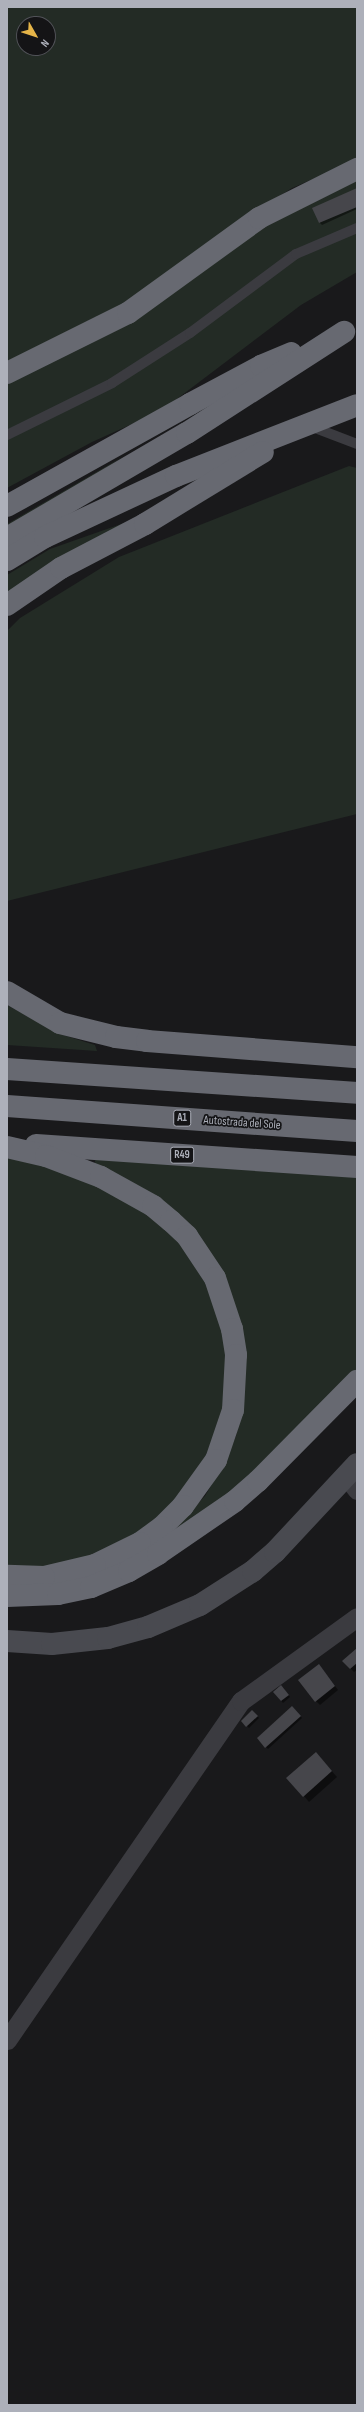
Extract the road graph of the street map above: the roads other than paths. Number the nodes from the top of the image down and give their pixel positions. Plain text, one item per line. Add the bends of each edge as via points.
1 (357, 169) edge
2 (357, 228) edge
3 (351, 329) edge
4 (7, 373) edge
5 (357, 405) edge
6 (306, 424) junction
7 (7, 435) edge
8 (357, 444) edge
9 (7, 506) edge
10 (7, 538) edge
11 (7, 560) edge
12 (7, 605) edge
13 (7, 992) edge
14 (357, 1057) edge
15 (7, 1069) edge
16 (357, 1093) edge
17 (7, 1106) edge
18 (357, 1131) edge
19 (7, 1143) edge
20 (7, 1147) edge
21 (357, 1167) edge
22 (357, 1381) edge
23 (353, 1477) edge
24 (7, 1576) edge
25 (7, 1596) edge
26 (357, 1617) edge
27 (7, 1641) edge
28 (7, 2040) edge

1 - 4 highway via 259,218 128,313
2 - 7 lane via 296,254 190,333 112,383
3 - 9 highway via 261,366
3 - 10 highway via 187,433
5 - 6 highway
6 - 8 lane
6 - 11 highway via 176,476 45,537
6 - 12 highway via 187,500 61,568
13 - 14 highway via 60,1023 116,1037
15 - 16 highway
17 - 18 highway, Autostrada del Sole / A1
19 - 21 highway, R49
20 - 24 highway via 46,1156 101,1177 153,1206 171,1221 187,1236 215,1278 232,1329 236,1355 233,1410 216,1460 187,1501 162,1527 140,1543 96,1565 44,1577
22 - 25 highway via 252,1486 224,1509 158,1554 129,1571 91,1587 58,1594
23 - 27 street via 253,1571 200,1605 148,1627 108,1638 52,1644
26 - 28 street via 241,1701

